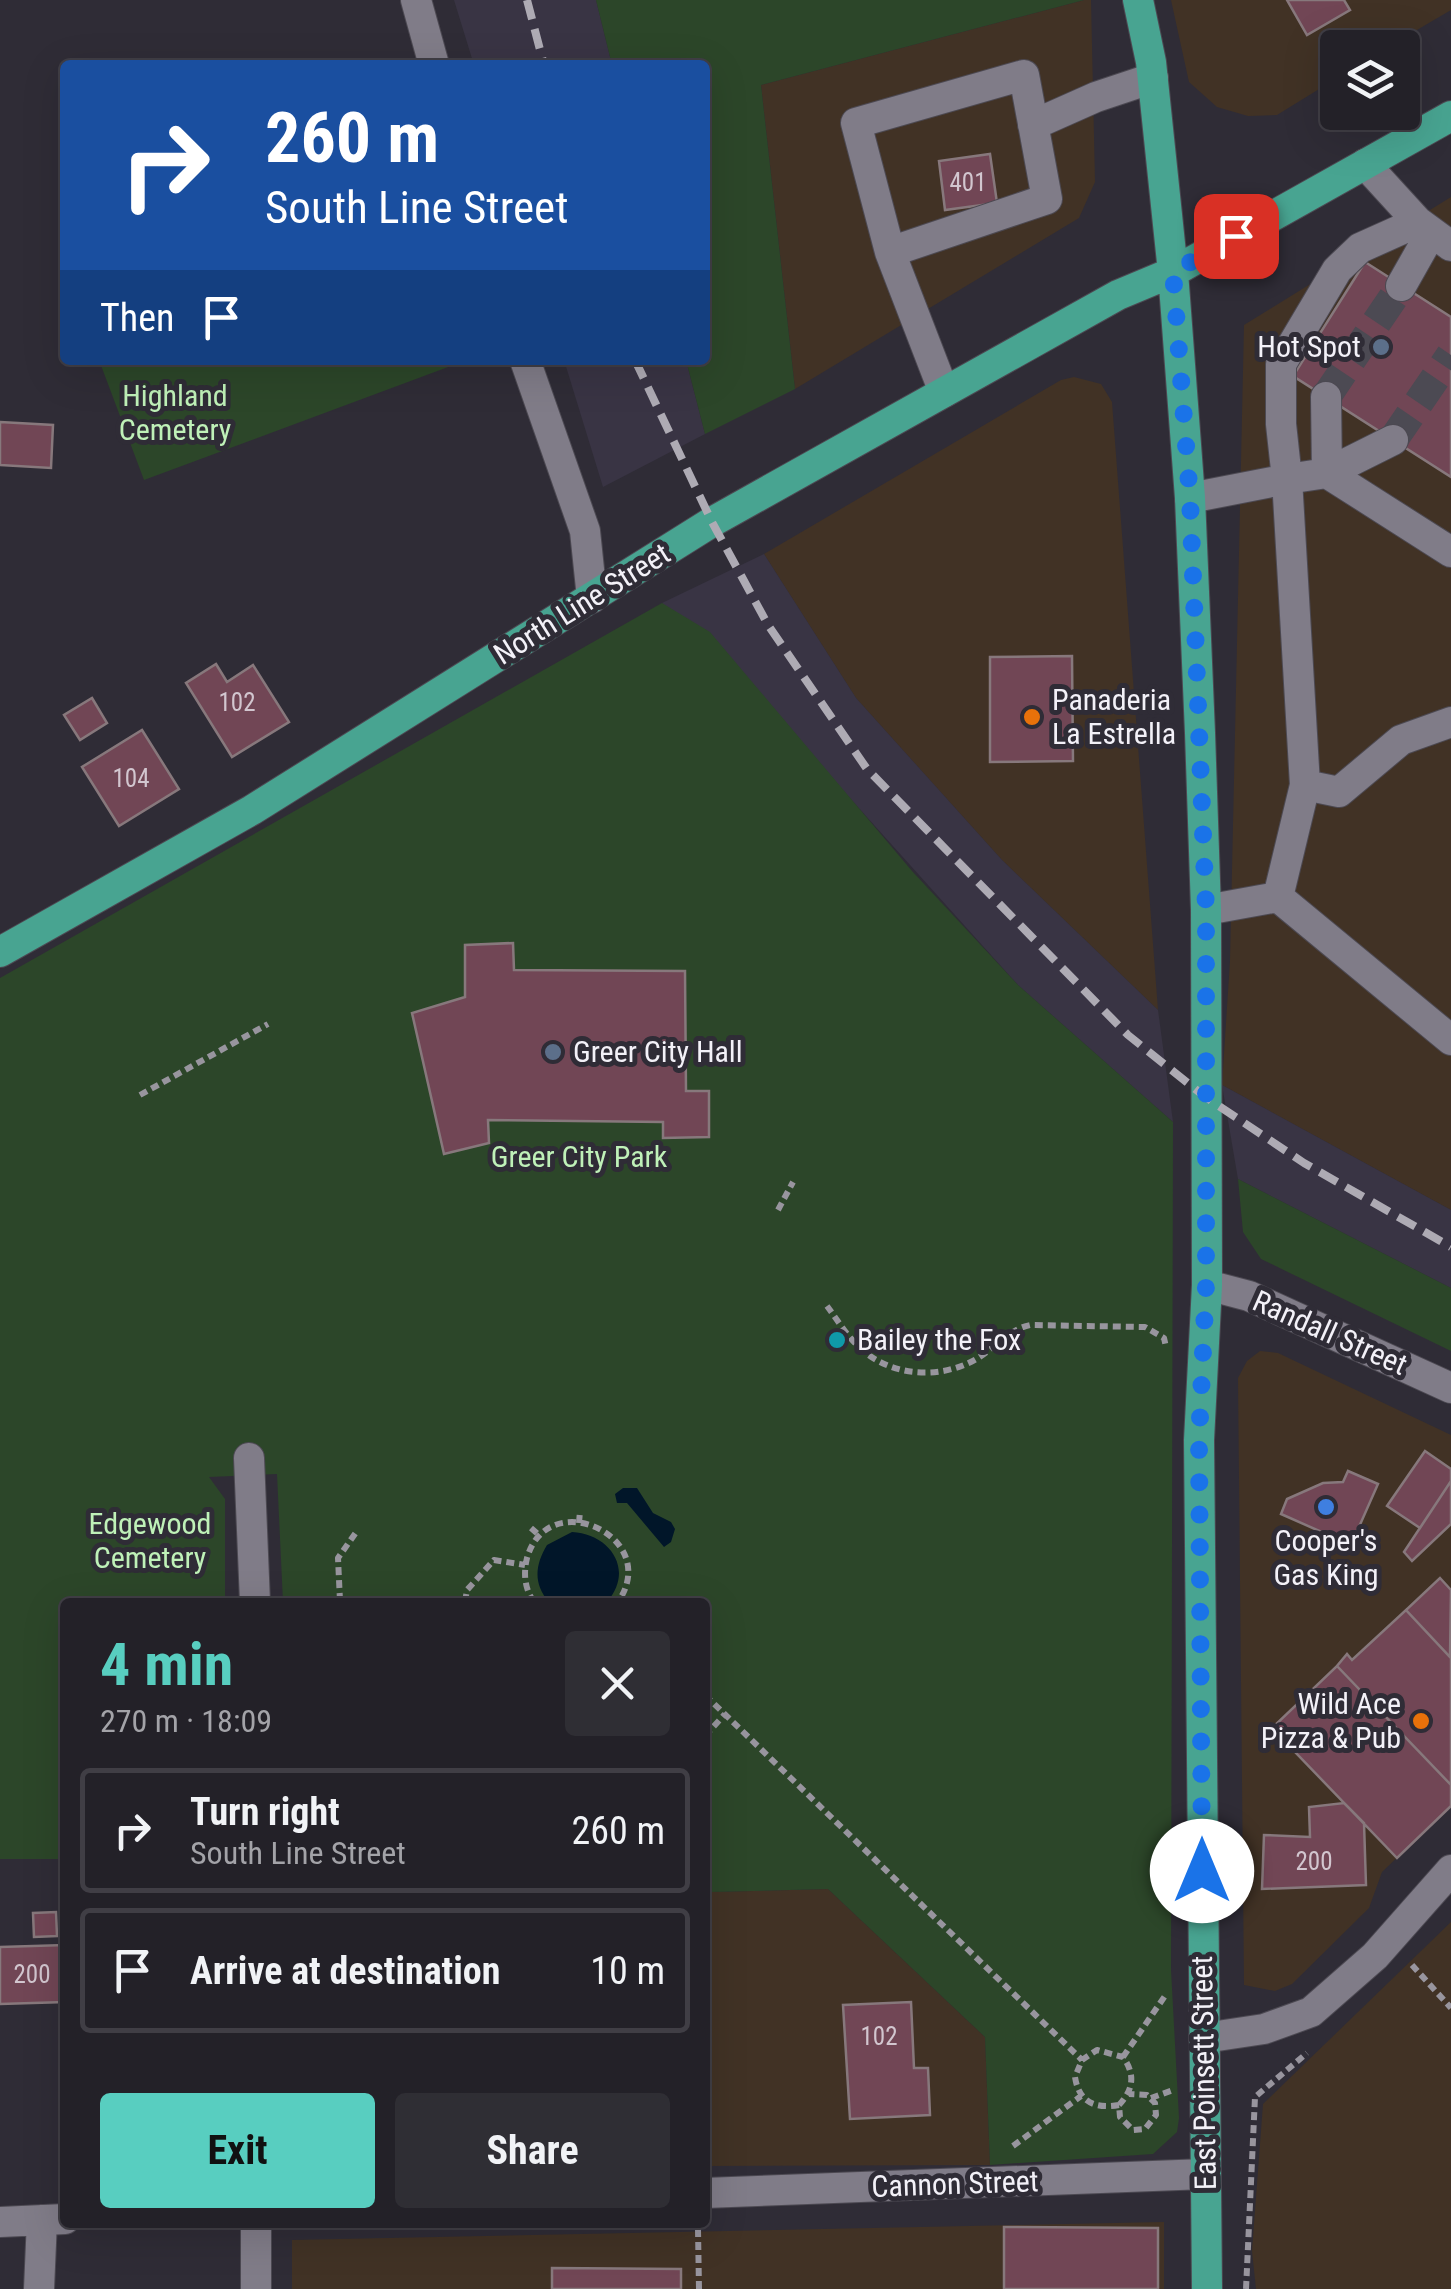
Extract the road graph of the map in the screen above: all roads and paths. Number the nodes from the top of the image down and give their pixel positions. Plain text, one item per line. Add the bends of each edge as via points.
1 (416, 0) edge
2 (1138, 0) edge
3 (433, 60) edge
4 (1153, 78) junction
5 (1451, 116) edge
6 (1034, 126) junction
7 (1365, 164) junction
8 (1433, 234) edge
9 (890, 252) junction
10 (1173, 272) junction
11 (1401, 286) tunnel mouth
12 (527, 365) edge
13 (944, 392) junction
14 (1326, 397) tunnel mouth
15 (1393, 440) tunnel mouth
16 (1327, 473) junction
17 (1287, 479) junction
18 (1190, 498) junction
19 (1451, 552) edge
20 (592, 598) junction
21 (1451, 722) edge
22 (1306, 785) junction
23 (1278, 896) junction
24 (1206, 910) junction
25 (0, 952) edge
26 (268, 1024) dead end
27 (1451, 1040) edge
28 (140, 1095) dead end
29 (792, 1182) dead end
30 (778, 1210) dead end
31 (1206, 1285) junction
32 (827, 1306) dead end
33 (1169, 1358) dead end
34 (1451, 1388) edge
35 (249, 1458) dead end
36 (580, 1511) dead end
37 (579, 1522) junction
38 (531, 1528) dead end
39 (357, 1531) dead end
40 (540, 1536) junction
41 (525, 1565) junction
42 (255, 1598) edge
43 (340, 1598) edge
44 (464, 1598) edge
45 (532, 1598) edge
46 (620, 1598) edge
47 (710, 1700) edge
48 (725, 1714) junction
49 (710, 1730) edge
50 (1451, 1870) edge
51 (1398, 1968) dead end
52 (1170, 1979) dead end
53 (1451, 2008) edge
54 (1204, 2038) junction
55 (1310, 2050) dead end
56 (1123, 2057) junction
57 (1082, 2060) junction
58 (1176, 2090) dead end
59 (1129, 2094) junction
60 (1080, 2096) junction
61 (1151, 2098) junction
62 (1119, 2105) junction
63 (1151, 2125) junction
64 (1159, 2133) dead end
65 (1010, 2148) dead end
66 (1205, 2174) junction
67 (710, 2193) edge
68 (53, 2220) edge
69 (0, 2222) edge
70 (256, 2228) edge
71 (698, 2229) dead end
72 (39, 2289) edge
73 (256, 2289) edge
74 (699, 2289) edge
75 (1207, 2289) edge
76 (1246, 2289) edge

1 - 3 street
2 - 4 main road, East Poinsett Street
4 - 6 street
4 - 10 main road, East Poinsett Street
5 - 7 main road, North Line Street
6 - 9 street via 1047,199
6 - 9 street via 1024,75 856,124
7 - 8 street
7 - 10 main road, North Line Street
8 - 11 street
8 - 17 street via 1360,248 1337,270 1281,364
9 - 13 street
10 - 13 main road, North Line Street via 1118,294
10 - 18 main road, East Poinsett Street
12 - 20 street via 585,531
13 - 20 main road, North Line Street
14 - 16 street
15 - 16 street
16 - 17 street
16 - 19 street
17 - 18 street
17 - 22 street
18 - 24 main road, East Poinsett Street
20 - 25 main road, North Line Street via 238,818
21 - 22 street via 1401,740 1339,792
22 - 23 street
23 - 24 street
23 - 27 street
24 - 31 main road, East Poinsett Street
26 - 28 path
29 - 30 path
31 - 34 street, Randall Street via 1248,1296
31 - 54 main road, East Poinsett Street via 1199,1440
32 - 33 path via 872,1356 925,1374 964,1364 1030,1325 1144,1327 1164,1338
35 - 42 street
36 - 37 path
37 - 40 path
37 - 46 path via 606,1531 619,1544 628,1578
38 - 40 path
39 - 43 path via 338,1558
40 - 41 path
41 - 44 path via 494,1560
41 - 45 path
47 - 48 path
48 - 49 path
48 - 57 path
50 - 54 street via 1375,1956 1310,2012
51 - 53 path via 1408,1960
52 - 56 path via 1170,1989
54 - 66 main road, East Poinsett Street
55 - 76 path via 1254,2096
56 - 57 path via 1097,2050
56 - 59 path via 1132,2073
57 - 60 path via 1074,2077
58 - 61 path
59 - 61 path
59 - 62 path
60 - 62 path via 1097,2106
60 - 65 path
61 - 63 path
62 - 63 path via 1127,2127
63 - 64 path
66 - 67 street, Cannon Street
66 - 75 main road, East Poinsett Street
68 - 69 street
68 - 72 street
70 - 73 street
71 - 74 path

